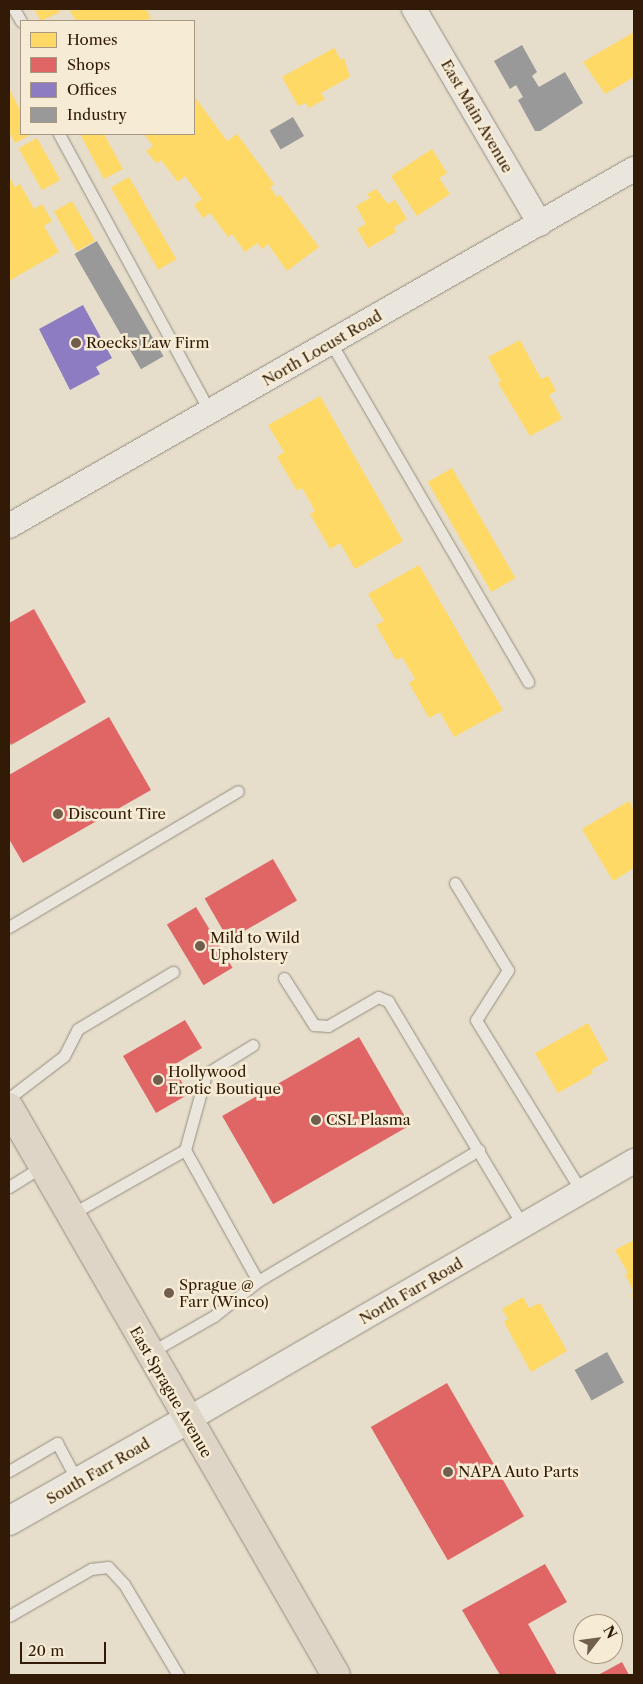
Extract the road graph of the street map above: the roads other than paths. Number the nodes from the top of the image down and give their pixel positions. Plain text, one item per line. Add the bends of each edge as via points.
1 (14, 9) edge
2 (414, 9) edge
3 (20, 20) edge
4 (60, 135) edge
5 (634, 169) edge
6 (540, 224) junction
7 (331, 343) junction
8 (210, 412) junction
9 (9, 526) edge
10 (528, 682) dead end
11 (238, 791) dead end
12 (455, 883) dead end
13 (9, 927) edge
14 (173, 972) dead end
15 (284, 978) dead end
16 (253, 1045) dead end
17 (9, 1098) edge
18 (9, 1107) edge
19 (185, 1150) junction
20 (479, 1150) junction
21 (634, 1161) edge
22 (42, 1166) junction
23 (9, 1186) edge
24 (582, 1192) junction
25 (70, 1215) junction
26 (522, 1226) junction
27 (258, 1281) junction
28 (149, 1353) junction
29 (187, 1420) junction
30 (9, 1471) edge
31 (78, 1482) junction
32 (10, 1518) edge
33 (9, 1616) edge
34 (178, 1675) edge
35 (336, 1675) edge

1 - 3 lane
2 - 6 street, East Main Avenue
4 - 8 lane
5 - 6 street, North Locust Road
6 - 7 street, North Locust Road
7 - 8 street, North Locust Road
7 - 10 lane
8 - 9 street, North Locust Road
11 - 13 lane
12 - 24 lane via 508,970 476,1020
14 - 17 lane via 78,1029 64,1056
15 - 20 lane via 314,1025 328,1026 378,997 388,1001
16 - 19 lane via 206,1074
18 - 22 main road, East Sprague Avenue
19 - 25 lane
19 - 27 lane
20 - 26 lane
20 - 27 lane
21 - 24 street, North Farr Road
22 - 23 lane
22 - 25 main road, East Sprague Avenue
24 - 26 street, North Farr Road
25 - 28 main road, East Sprague Avenue
26 - 29 street, North Farr Road
27 - 28 lane via 214,1316
28 - 29 main road, East Sprague Avenue
29 - 31 street, South Farr Road
29 - 35 main road, East Sprague Avenue
30 - 31 lane via 57,1443
31 - 32 street, South Farr Road
33 - 34 lane via 91,1569 108,1567 124,1584

